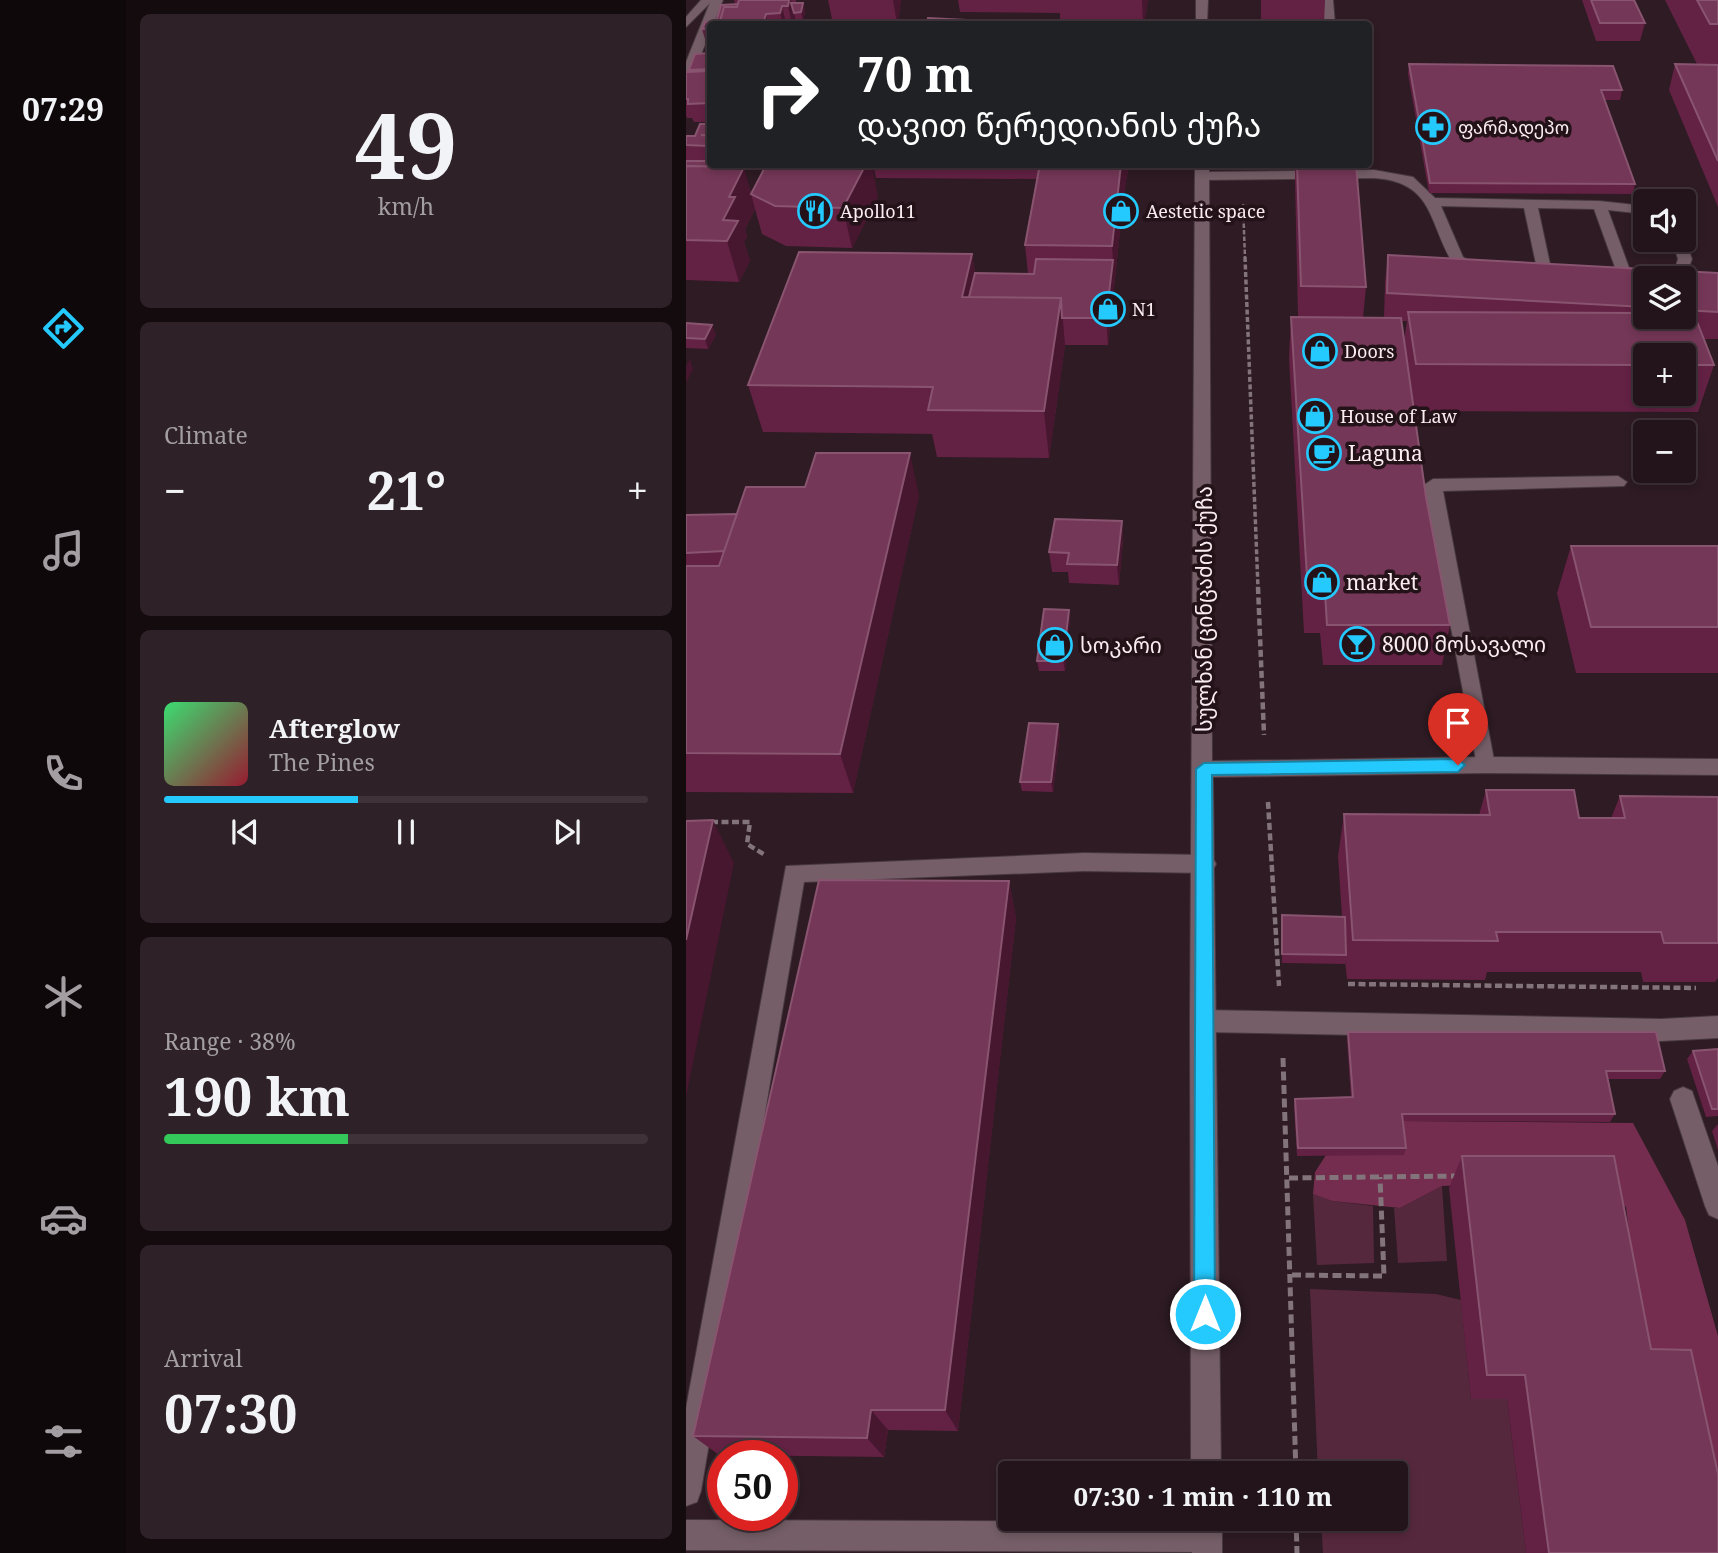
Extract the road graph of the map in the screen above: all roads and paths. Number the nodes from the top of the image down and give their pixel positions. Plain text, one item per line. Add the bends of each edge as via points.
1 (707, 0) edge
2 (717, 0) edge
3 (1202, 0) edge
4 (1327, 0) edge
5 (709, 21) edge
6 (1202, 21) edge
7 (1330, 21) edge
8 (686, 24) edge
9 (707, 25) edge
10 (686, 77) edge
11 (1202, 170) edge
12 (1242, 175) junction
13 (1429, 202) junction
14 (1530, 204) junction
15 (1599, 205) junction
16 (1633, 209) edge
17 (1497, 274) edge
18 (1547, 278) edge
19 (1633, 284) edge
20 (1618, 482) dead end
21 (1264, 735) dead end
22 (1485, 765) junction
23 (1718, 767) edge
24 (1204, 769) junction
25 (1268, 802) dead end
26 (699, 822) edge
27 (747, 844) dead end
28 (1205, 864) junction
29 (1279, 983) junction
30 (1293, 983) dead end
31 (1334, 984) dead end
32 (1704, 988) edge
33 (1202, 1021) junction
34 (1281, 1022) junction
35 (1718, 1027) edge
36 (1683, 1099) dead end
37 (1462, 1175) edge
38 (1380, 1177) junction
39 (1289, 1178) junction
40 (1718, 1206) edge
41 (1292, 1275) junction
42 (1206, 1461) edge
43 (1296, 1461) edge
44 (686, 1491) edge
45 (1296, 1531) edge
46 (686, 1535) edge
47 (1207, 1536) edge
48 (1297, 1553) edge

1 - 8 main road
2 - 5 main road
3 - 6 main road
4 - 7 main road
9 - 10 main road
11 - 12 main road
11 - 24 main road, სულხან ცინცაძის ქუჩა
12 - 13 main road via 1398,177 1414,183
12 - 21 path
13 - 14 main road
13 - 17 main road via 1441,218 1457,259 1469,268
14 - 15 main road
14 - 18 main road
15 - 16 main road
15 - 19 main road via 1622,284
20 - 22 main road via 1433,485
22 - 23 main road
22 - 24 main road
24 - 28 main road, სულხან ცინცაძის ქუჩა
25 - 29 path
26 - 27 path via 750,822
28 - 33 main road, სულხან ცინცაძის ქუჩა
28 - 44 main road via 1084,862 794,873
29 - 30 path
29 - 34 path
31 - 32 path
33 - 34 main road
33 - 42 main road, სულხან ცინცაძის ქუჩა
34 - 35 main road via 1661,1030
34 - 39 path
36 - 40 main road
37 - 38 path
38 - 39 path
38 - 41 path via 1384,1276
39 - 41 path
41 - 43 path
45 - 48 path
46 - 47 main road

